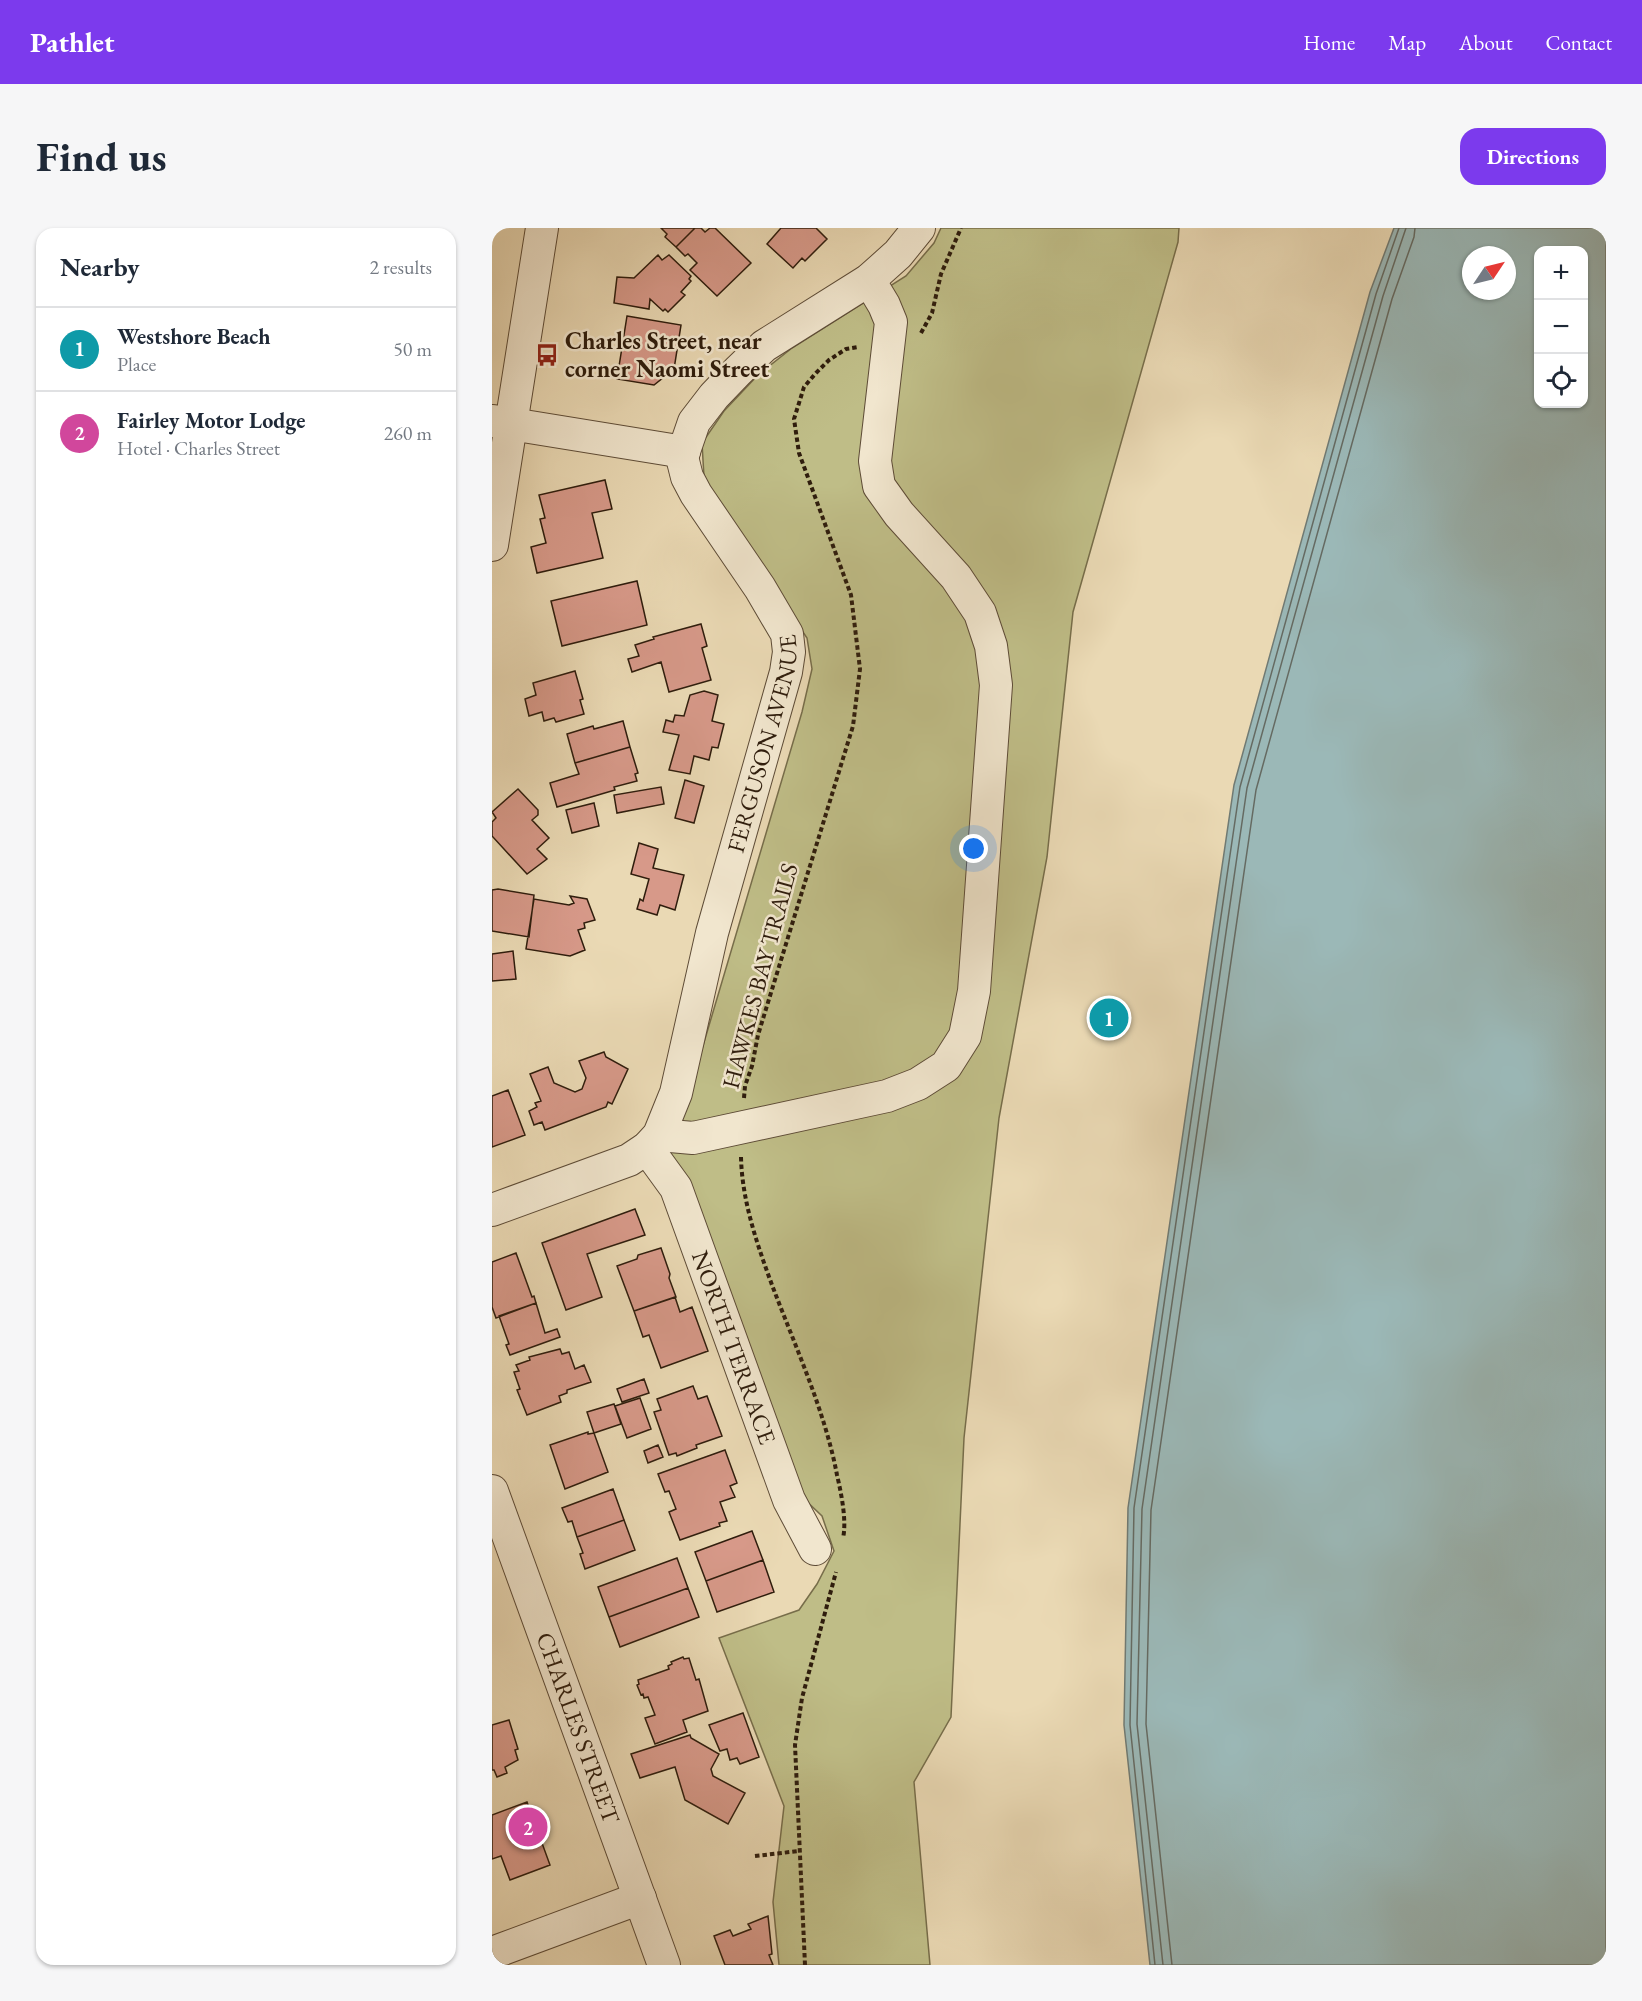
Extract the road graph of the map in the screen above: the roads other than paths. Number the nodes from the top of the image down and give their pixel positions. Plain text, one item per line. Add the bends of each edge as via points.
1 (542, 228) edge
2 (919, 228) edge
3 (869, 280) junction
4 (502, 423) edge
5 (684, 452) junction
6 (492, 545) edge
7 (653, 1142) junction
8 (492, 1210) edge
9 (492, 1491) edge
10 (831, 1552) road end
11 (640, 1898) junction
12 (492, 1953) edge
13 (664, 1965) edge

1 - 4 street
2 - 3 street, FERGUSON AVENUE
3 - 5 street, FERGUSON AVENUE via 764,346 694,422
3 - 7 street via 891,322 874,461 879,486 956,577 980,613 991,646 996,685 974,991 965,1036 946,1066 918,1084 887,1096 693,1138
4 - 5 street
4 - 6 street
5 - 7 street, FERGUSON AVENUE via 687,477 776,613 787,634 789,652 712,933 676,1093
7 - 8 street via 629,1160
7 - 10 street, NORTH TERRACE via 676,1188 789,1500
9 - 11 street, CHARLES STREET
11 - 12 street
11 - 13 street, CHARLES STREET

